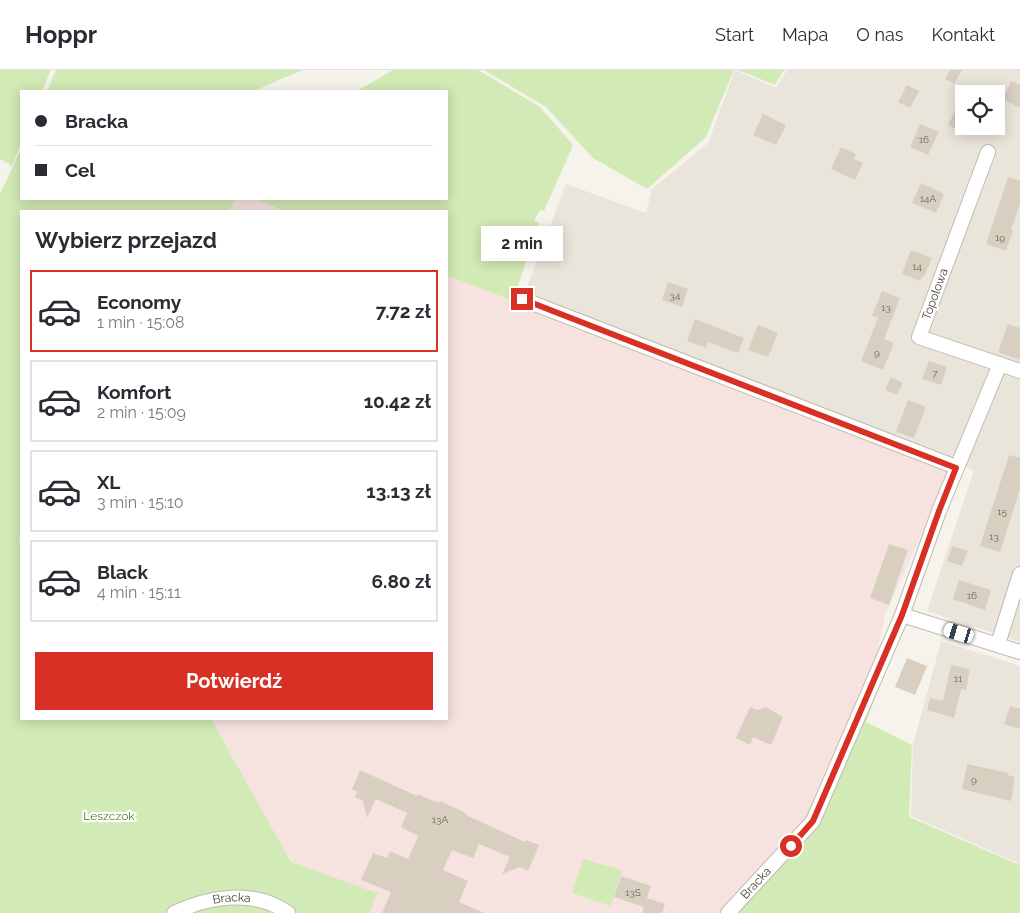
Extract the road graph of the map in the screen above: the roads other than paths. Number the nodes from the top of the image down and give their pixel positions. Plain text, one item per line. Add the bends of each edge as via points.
1 (988, 152) dead end
2 (522, 299) dead end
3 (1000, 364) junction
4 (1020, 371) edge
5 (956, 468) junction
6 (1020, 574) edge
7 (902, 615) junction
8 (998, 644) junction
9 (1020, 652) edge
10 (174, 913) edge
11 (288, 913) edge
12 (728, 913) edge

1 - 3 street, Topolowa via 920,337
2 - 5 street
3 - 4 street, Topolowa
3 - 5 street, Bracka
5 - 7 street, Bracka
6 - 8 street
7 - 8 street
7 - 12 street, Bracka via 813,821
8 - 9 street
10 - 11 street, Bracka via 194,904 254,898

